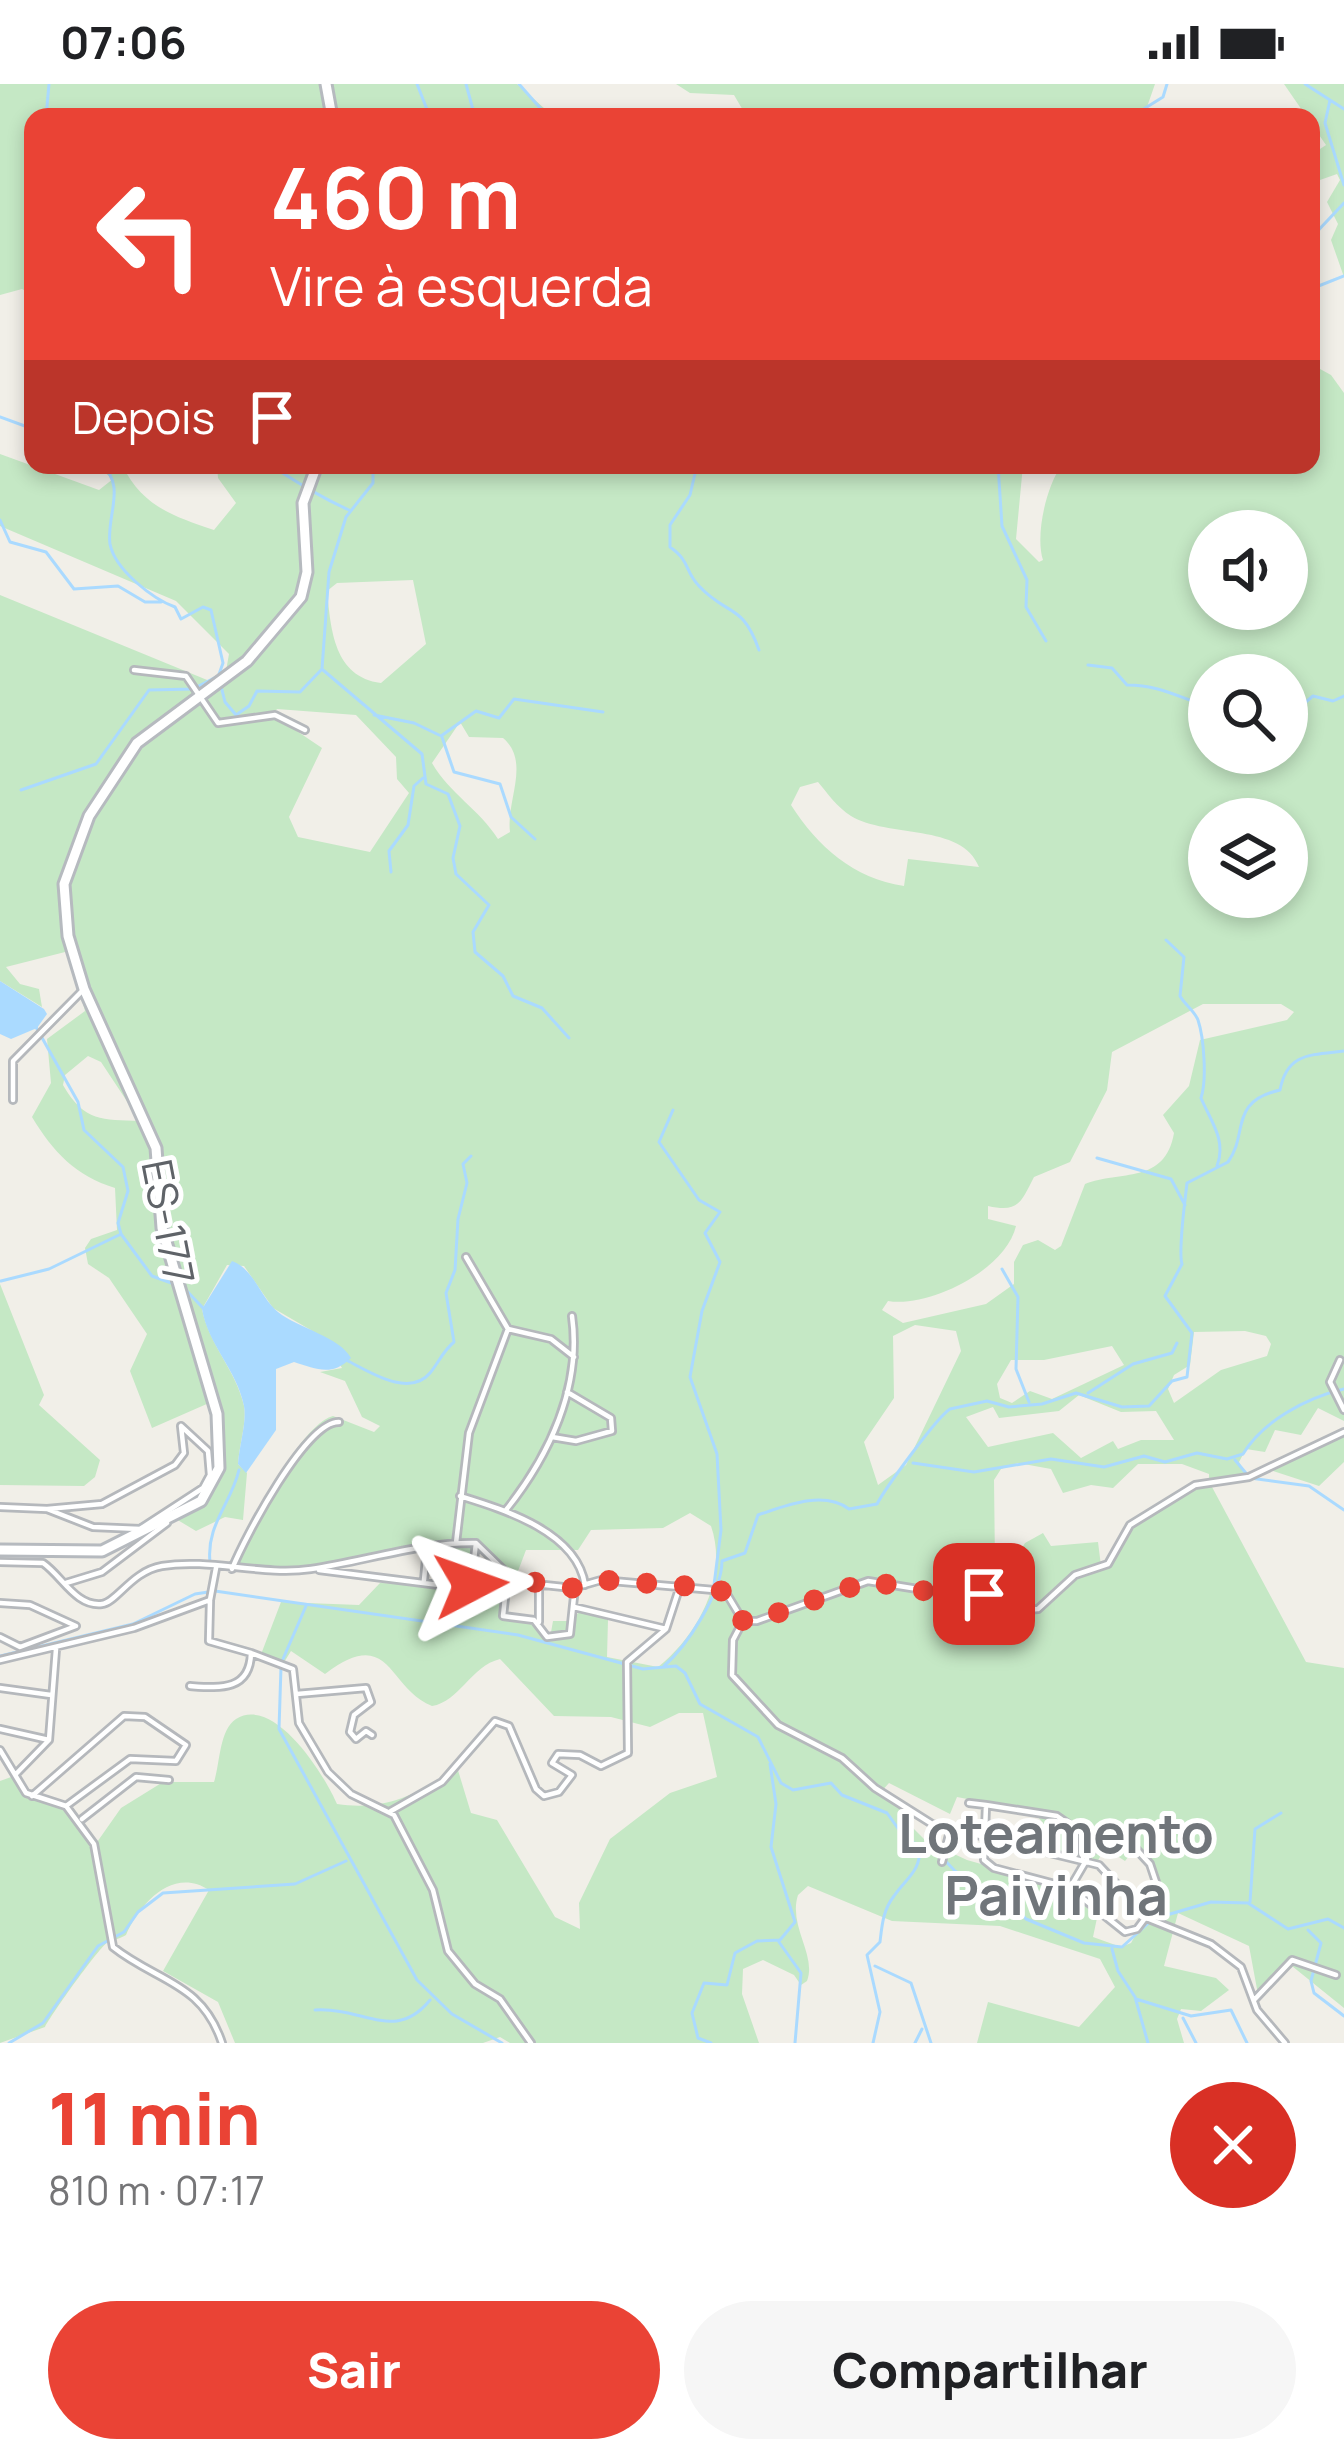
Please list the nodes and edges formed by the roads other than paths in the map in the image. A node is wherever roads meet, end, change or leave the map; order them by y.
1 (314, 474) edge
2 (134, 670) dead end
3 (202, 693) junction
4 (305, 730) dead end
5 (84, 989) junction
6 (14, 1100) dead end
7 (466, 1257) dead end
8 (572, 1316) dead end
9 (508, 1329) junction
10 (574, 1358) junction
11 (1340, 1360) dead end
12 (565, 1391) junction
13 (1344, 1410) edge
14 (339, 1422) dead end
15 (1344, 1432) edge
16 (552, 1437) junction
17 (459, 1496) junction
18 (0, 1507) edge
19 (46, 1509) junction
20 (506, 1510) junction
21 (169, 1521) junction
22 (140, 1529) junction
23 (456, 1543) junction
24 (476, 1543) junction
25 (427, 1547) junction
26 (0, 1550) edge
27 (0, 1562) edge
28 (216, 1568) junction
29 (232, 1569) junction
30 (311, 1569) junction
31 (507, 1578) junction
32 (424, 1580) junction
33 (539, 1584) junction
34 (471, 1585) junction
35 (585, 1585) junction
36 (68, 1586) junction
37 (575, 1587) junction
38 (680, 1589) junction
39 (503, 1592) junction
40 (211, 1594) junction
41 (0, 1603) edge
42 (574, 1607) junction
43 (743, 1621) junction
44 (539, 1628) junction
45 (666, 1629) junction
46 (0, 1637) edge
47 (56, 1649) junction
48 (251, 1653) junction
49 (0, 1660) edge
50 (190, 1686) dead end
51 (0, 1688) edge
52 (296, 1694) junction
53 (51, 1695) junction
54 (0, 1729) edge
55 (372, 1735) dead end
56 (49, 1740) junction
57 (0, 1750) edge
58 (15, 1775) junction
59 (169, 1780) dead end
60 (32, 1796) junction
61 (969, 1803) dead end
62 (986, 1805) junction
63 (66, 1806) junction
64 (391, 1811) junction
65 (80, 1821) junction
66 (950, 1831) junction
67 (986, 1839) junction
68 (1085, 1858) junction
69 (942, 1862) dead end
70 (1070, 1888) junction
71 (1146, 1917) junction
72 (1336, 1975) dead end
73 (1254, 2000) junction
74 (222, 2043) edge
75 (531, 2043) edge
76 (1285, 2043) edge

1 - 3 main road, ES-177
2 - 3 street
3 - 4 street
3 - 5 main road, ES-177 / ES-177
5 - 6 street
5 - 21 main road, ES-177 / ES-177
7 - 9 street
8 - 10 street
9 - 10 street
9 - 17 street
10 - 12 street
11 - 13 street
12 - 16 street
12 - 16 street
14 - 29 street
15 - 43 street
16 - 20 street
17 - 20 street
17 - 23 street
18 - 19 street
19 - 22 street
19 - 22 street
20 - 35 street
21 - 22 main road, ES-177 / ES-177
21 - 36 street
22 - 26 main road, ES-177
23 - 24 street
23 - 25 street
24 - 31 street
24 - 34 street
25 - 30 street
25 - 32 street
27 - 36 street
28 - 29 street
28 - 36 street
28 - 40 street
29 - 30 street
30 - 32 street
31 - 33 street
31 - 39 street
32 - 34 street
33 - 37 street
33 - 44 street
34 - 39 street
35 - 37 street
35 - 38 street
37 - 42 street
38 - 43 street
38 - 45 street
39 - 44 street
40 - 47 street
40 - 48 street
41 - 46 street
42 - 44 street
42 - 45 street
43 - 66 street
45 - 64 street
47 - 49 street
47 - 53 street
48 - 50 street
48 - 52 street
51 - 53 street
52 - 55 street
52 - 64 street
53 - 56 street
54 - 56 street
56 - 58 street
57 - 58 street
58 - 60 street
59 - 65 street
60 - 63 street
60 - 63 street
61 - 62 street
62 - 67 street
62 - 68 street
63 - 65 street
64 - 75 street
65 - 74 street
66 - 67 street
66 - 69 street
67 - 68 street
67 - 70 street
68 - 70 street
68 - 71 street
68 - 71 street
70 - 71 street
71 - 73 street
72 - 73 street
73 - 76 street

